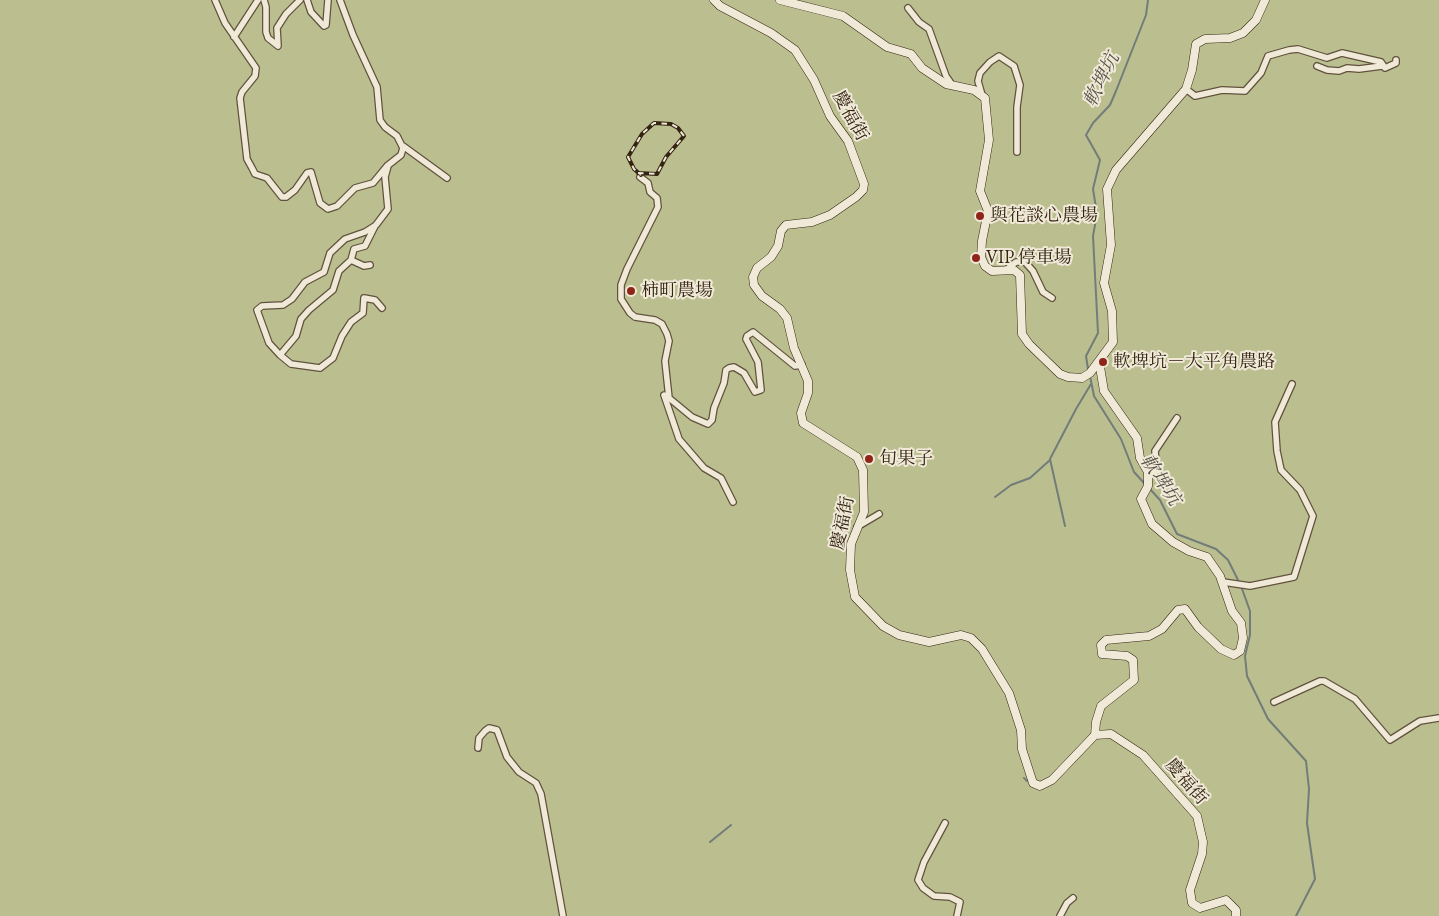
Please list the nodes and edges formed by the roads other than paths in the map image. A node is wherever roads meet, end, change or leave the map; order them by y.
1 (215, 0) edge
2 (258, 0) edge
3 (264, 0) edge
4 (300, 0) edge
5 (307, 0) edge
6 (328, 0) edge
7 (340, 0) edge
8 (714, 0) edge
9 (780, 0) edge
10 (1265, 0) edge
11 (908, 8) dead end
12 (234, 36) junction
13 (1396, 60) dead end
14 (1317, 66) dead end
15 (1382, 66) junction
16 (953, 86) junction
17 (1186, 89) junction
18 (982, 95) junction
19 (403, 146) junction
20 (1017, 152) dead end
21 (388, 166) junction
22 (640, 177) dead end
23 (447, 178) dead end
24 (376, 225) junction
25 (351, 260) junction
26 (370, 265) dead end
27 (1006, 270) junction
28 (1052, 298) dead end
29 (382, 308) dead end
30 (280, 355) junction
31 (1099, 361) junction
32 (802, 365) junction
33 (1292, 384) dead end
34 (667, 387) junction
35 (1177, 418) dead end
36 (1148, 473) junction
37 (733, 502) dead end
38 (879, 514) dead end
39 (856, 528) junction
40 (1223, 582) junction
41 (1274, 702) dead end
42 (1439, 718) edge
43 (1095, 734) junction
44 (478, 748) dead end
45 (945, 823) dead end
46 (1073, 898) dead end
47 (563, 916) edge
48 (957, 916) edge
49 (1060, 916) edge
50 (1236, 916) edge

1 - 12 street
2 - 12 street
3 - 4 street
5 - 6 street
7 - 19 street
8 - 32 street, 慶福街
9 - 16 street
10 - 17 street
11 - 16 street
12 - 21 street
13 - 15 street
14 - 15 street
15 - 17 street
16 - 18 street
17 - 31 street
18 - 20 street
18 - 27 street
19 - 21 street
19 - 23 street
21 - 24 street
22 - 34 street
24 - 25 street
24 - 30 street
25 - 26 street
25 - 30 street
27 - 28 street
27 - 31 street
29 - 30 street
31 - 36 street
32 - 34 street
32 - 39 street, 慶福街
33 - 40 street
34 - 37 street
35 - 36 street
36 - 40 street
38 - 39 street
39 - 43 street, 慶福街
40 - 43 street
41 - 42 street
43 - 50 street, 慶福街
44 - 47 street
45 - 48 street
46 - 49 street

